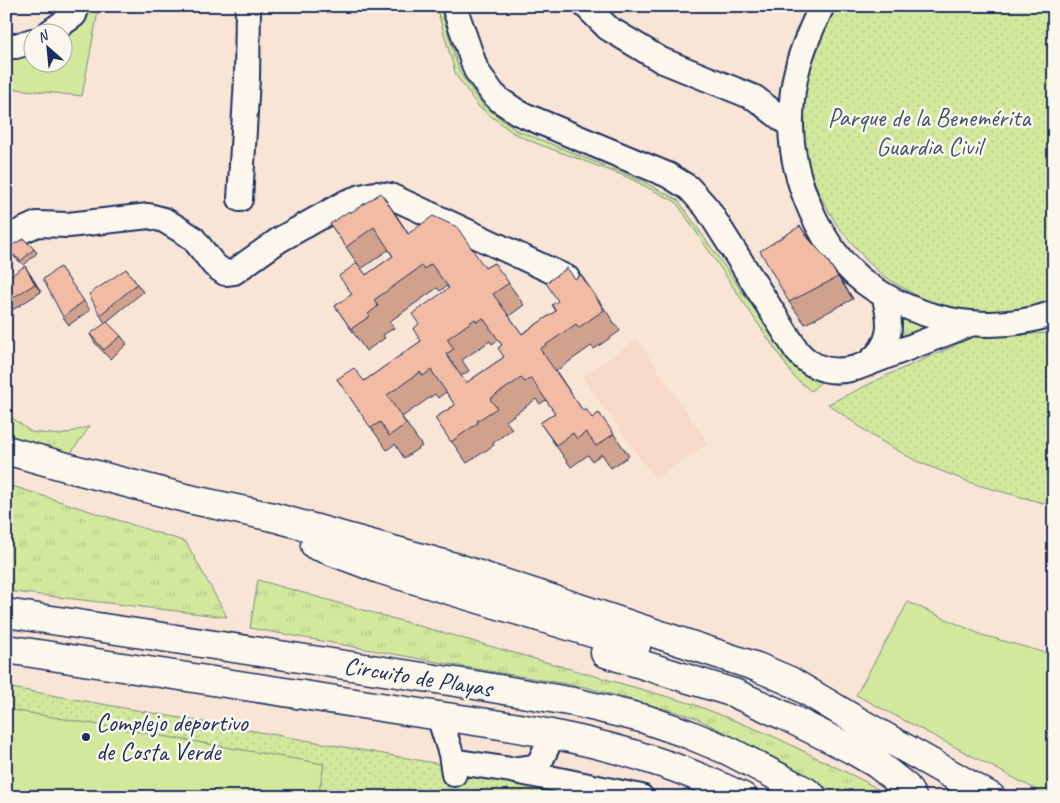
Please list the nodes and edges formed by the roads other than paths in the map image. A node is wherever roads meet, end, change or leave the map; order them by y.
1 (77, 6) edge
2 (248, 6) edge
3 (454, 6) edge
4 (471, 6) edge
5 (586, 6) edge
6 (822, 6) edge
7 (64, 22) edge
8 (466, 42) junction
9 (22, 44) edge
10 (6, 46) edge
11 (794, 84) junction
12 (755, 98) junction
13 (791, 126) junction
14 (240, 199) dead end
15 (6, 238) edge
16 (567, 278) edge
17 (884, 295) junction
18 (1054, 313) edge
19 (970, 324) junction
20 (868, 363) junction
21 (6, 450) edge
22 (189, 499) junction
23 (379, 569) junction
24 (6, 613) edge
25 (6, 649) edge
26 (439, 716) junction
27 (553, 734) junction
28 (511, 770) junction
29 (640, 797) edge
30 (743, 797) edge
31 (813, 797) edge
32 (912, 797) edge
33 (953, 797) edge
34 (992, 797) edge

1 - 7 street
2 - 14 street
3 - 8 street
4 - 8 street
5 - 12 street
6 - 11 street
8 - 20 street
9 - 10 street
11 - 12 street
11 - 13 street
12 - 13 street
13 - 17 street
15 - 16 street
17 - 19 street
17 - 20 street
18 - 19 street
19 - 20 street
21 - 22 main road
22 - 23 main road
22 - 34 main road
23 - 32 main road
23 - 33 main road
24 - 31 main road, Circuito de Playas
25 - 26 main road, Circuito de Playas
26 - 27 main road, Circuito de Playas
26 - 28 street
27 - 28 street
27 - 30 main road, Circuito de Playas
28 - 29 street

